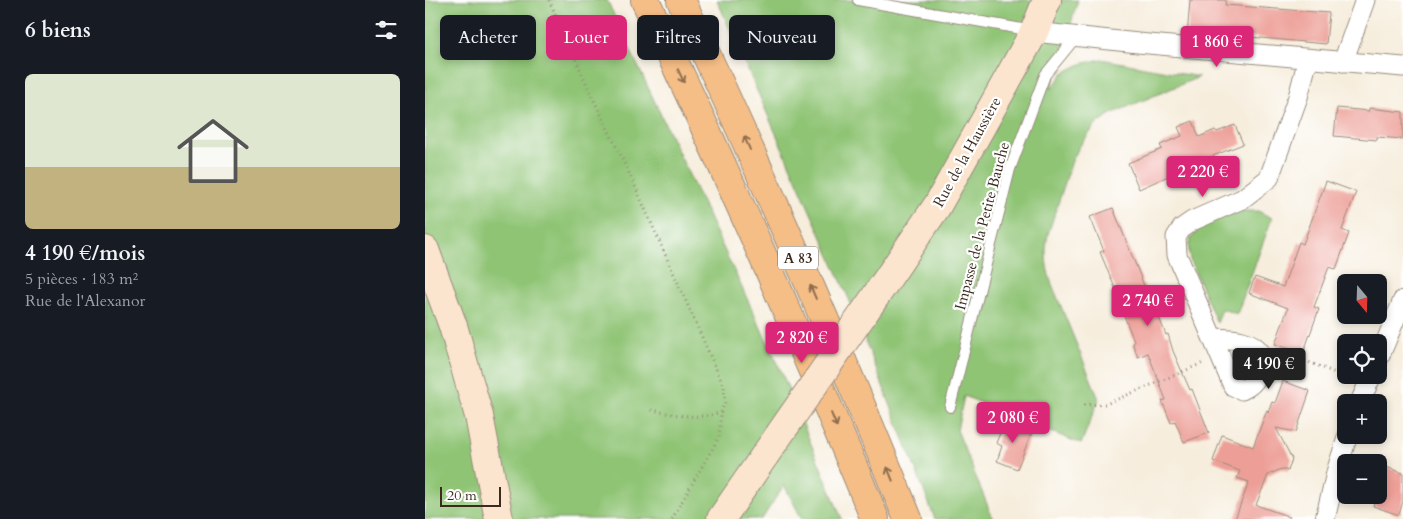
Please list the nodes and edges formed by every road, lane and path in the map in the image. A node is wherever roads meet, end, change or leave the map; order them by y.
1 (549, 0) edge
2 (645, 0) edge
3 (681, 0) edge
4 (858, 0) edge
5 (1047, 0) edge
6 (1365, 0) edge
7 (1034, 32) junction
8 (1076, 36) junction
9 (1308, 59) junction
10 (1343, 62) junction
11 (1403, 67) edge
12 (425, 250) edge
13 (1403, 300) edge
14 (1213, 338) junction
15 (1387, 339) edge
16 (1260, 352) junction
17 (1220, 356) junction
18 (1366, 388) edge
19 (1084, 405) dead end
20 (950, 407) dead end
21 (648, 409) dead end
22 (721, 412) junction
23 (1345, 444) edge
24 (854, 467) junction
25 (499, 519) edge
26 (672, 519) edge
27 (721, 519) edge
28 (857, 519) edge
29 (875, 519) edge
30 (909, 519) edge
31 (1325, 519) edge

1 - 22 path
2 -> 24 highway, A 83
30 -> 3 highway, A 83
4 - 7 lane
5 - 7 main road, Rue de la Haussière
6 - 10 street
7 - 8 street
7 - 27 main road, Rue de la Haussière, bridge
8 - 9 street
8 - 20 lane, Impasse de la Petite Bauche
9 - 10 street
9 - 14 street
10 - 11 street
12 - 25 main road
13 - 15 street
14 - 16 street
14 - 17 street
16 - 17 street
16 - 18 path
17 - 19 path
21 - 22 path
22 - 26 path
23 - 31 street
24 - 28 highway
24 - 29 highway, A 83

